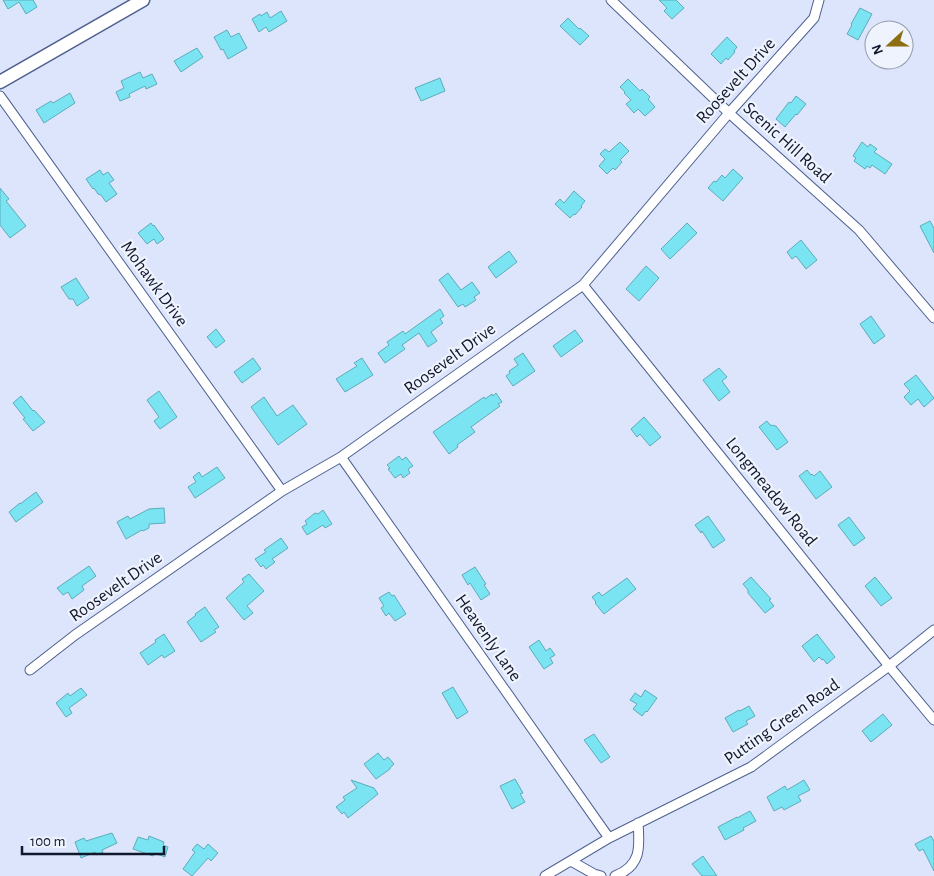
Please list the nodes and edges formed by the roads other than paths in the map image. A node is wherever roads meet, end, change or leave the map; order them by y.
1 (143, 0) edge
2 (611, 0) edge
3 (819, 0) edge
4 (0, 82) edge
5 (0, 96) edge
6 (729, 113) junction
7 (583, 285) junction
8 (934, 302) edge
9 (926, 308) junction
10 (934, 318) edge
11 (341, 457) junction
12 (282, 491) junction
13 (934, 630) edge
14 (889, 666) junction
15 (30, 670) dead end
16 (934, 720) edge
17 (638, 823) junction
18 (609, 838) junction
19 (570, 861) junction
20 (545, 876) edge
21 (601, 876) edge
22 (615, 876) edge

1 - 4 main road
2 - 6 street, Scenic Hill Road
3 - 6 street, Roosevelt Drive
5 - 12 street, Mohawk Drive
6 - 7 street, Roosevelt Drive
6 - 9 street, Scenic Hill Road
7 - 11 street, Roosevelt Drive
7 - 14 street, Longmeadow Road
8 - 9 street
9 - 10 street, Scenic Hill Road
11 - 12 street, Roosevelt Drive
11 - 18 street, Heavenly Lane
12 - 15 street, Roosevelt Drive
13 - 14 street, Putting Green Road
14 - 16 street, Longmeadow Road
14 - 17 street, Putting Green Road
17 - 18 street, Putting Green Road
17 - 22 street
18 - 19 street, Putting Green Road
19 - 20 street, Putting Green Road
19 - 21 street

